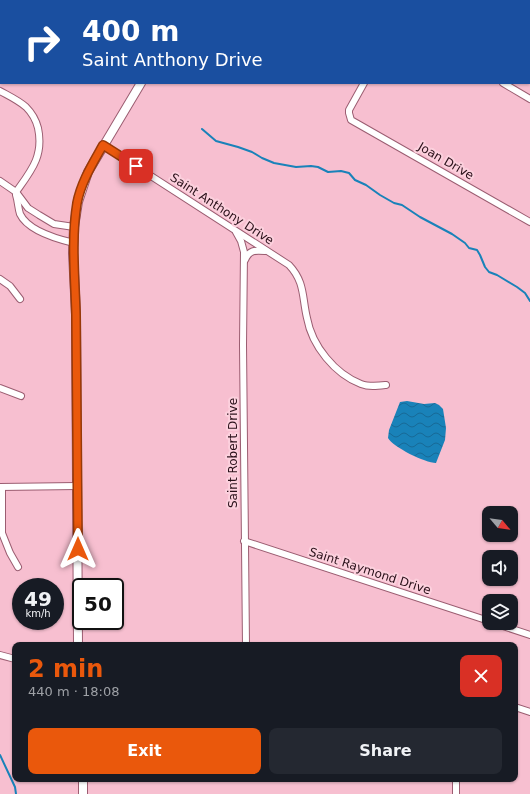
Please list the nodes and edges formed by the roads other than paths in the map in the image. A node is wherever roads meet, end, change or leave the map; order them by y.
1 (139, 84) edge
2 (363, 84) edge
3 (505, 84) edge
4 (0, 91) edge
5 (530, 99) edge
6 (103, 145) junction
7 (0, 181) edge
8 (16, 192) junction
9 (530, 222) edge
10 (74, 227) junction
11 (236, 232) junction
12 (74, 244) junction
13 (267, 251) junction
14 (244, 261) junction
15 (0, 279) edge
16 (20, 299) dead end
17 (386, 385) dead end
18 (0, 388) edge
19 (21, 396) dead end
20 (77, 486) junction
21 (1, 487) edge
22 (244, 541) junction
23 (18, 566) dead end
24 (482, 620) edge
25 (515, 630) edge
26 (530, 635) edge
27 (78, 642) edge
28 (246, 642) edge
29 (0, 655) edge
30 (12, 658) edge
31 (518, 708) edge
32 (530, 712) edge
33 (83, 782) edge
34 (456, 782) edge
35 (83, 794) edge
36 (456, 794) edge

1 - 6 main road
2 - 9 street, Joan Drive
3 - 5 street
4 - 8 street
6 - 10 main road
6 - 11 street, Saint Anthony Drive
7 - 8 street
8 - 10 street
8 - 12 street
10 - 12 main road
11 - 13 street, Saint Anthony Drive
11 - 14 street, Saint Robert Drive
12 - 20 main road
13 - 14 street
13 - 17 street, Saint Anthony Drive
14 - 22 street, Saint Robert Drive
15 - 16 street
18 - 19 street
20 - 21 street
20 - 27 main road
21 - 23 street
22 - 24 street, Saint Raymond Drive
22 - 28 street, Saint Robert Drive
25 - 26 street
29 - 30 street
31 - 32 street
33 - 35 main road
34 - 36 street

